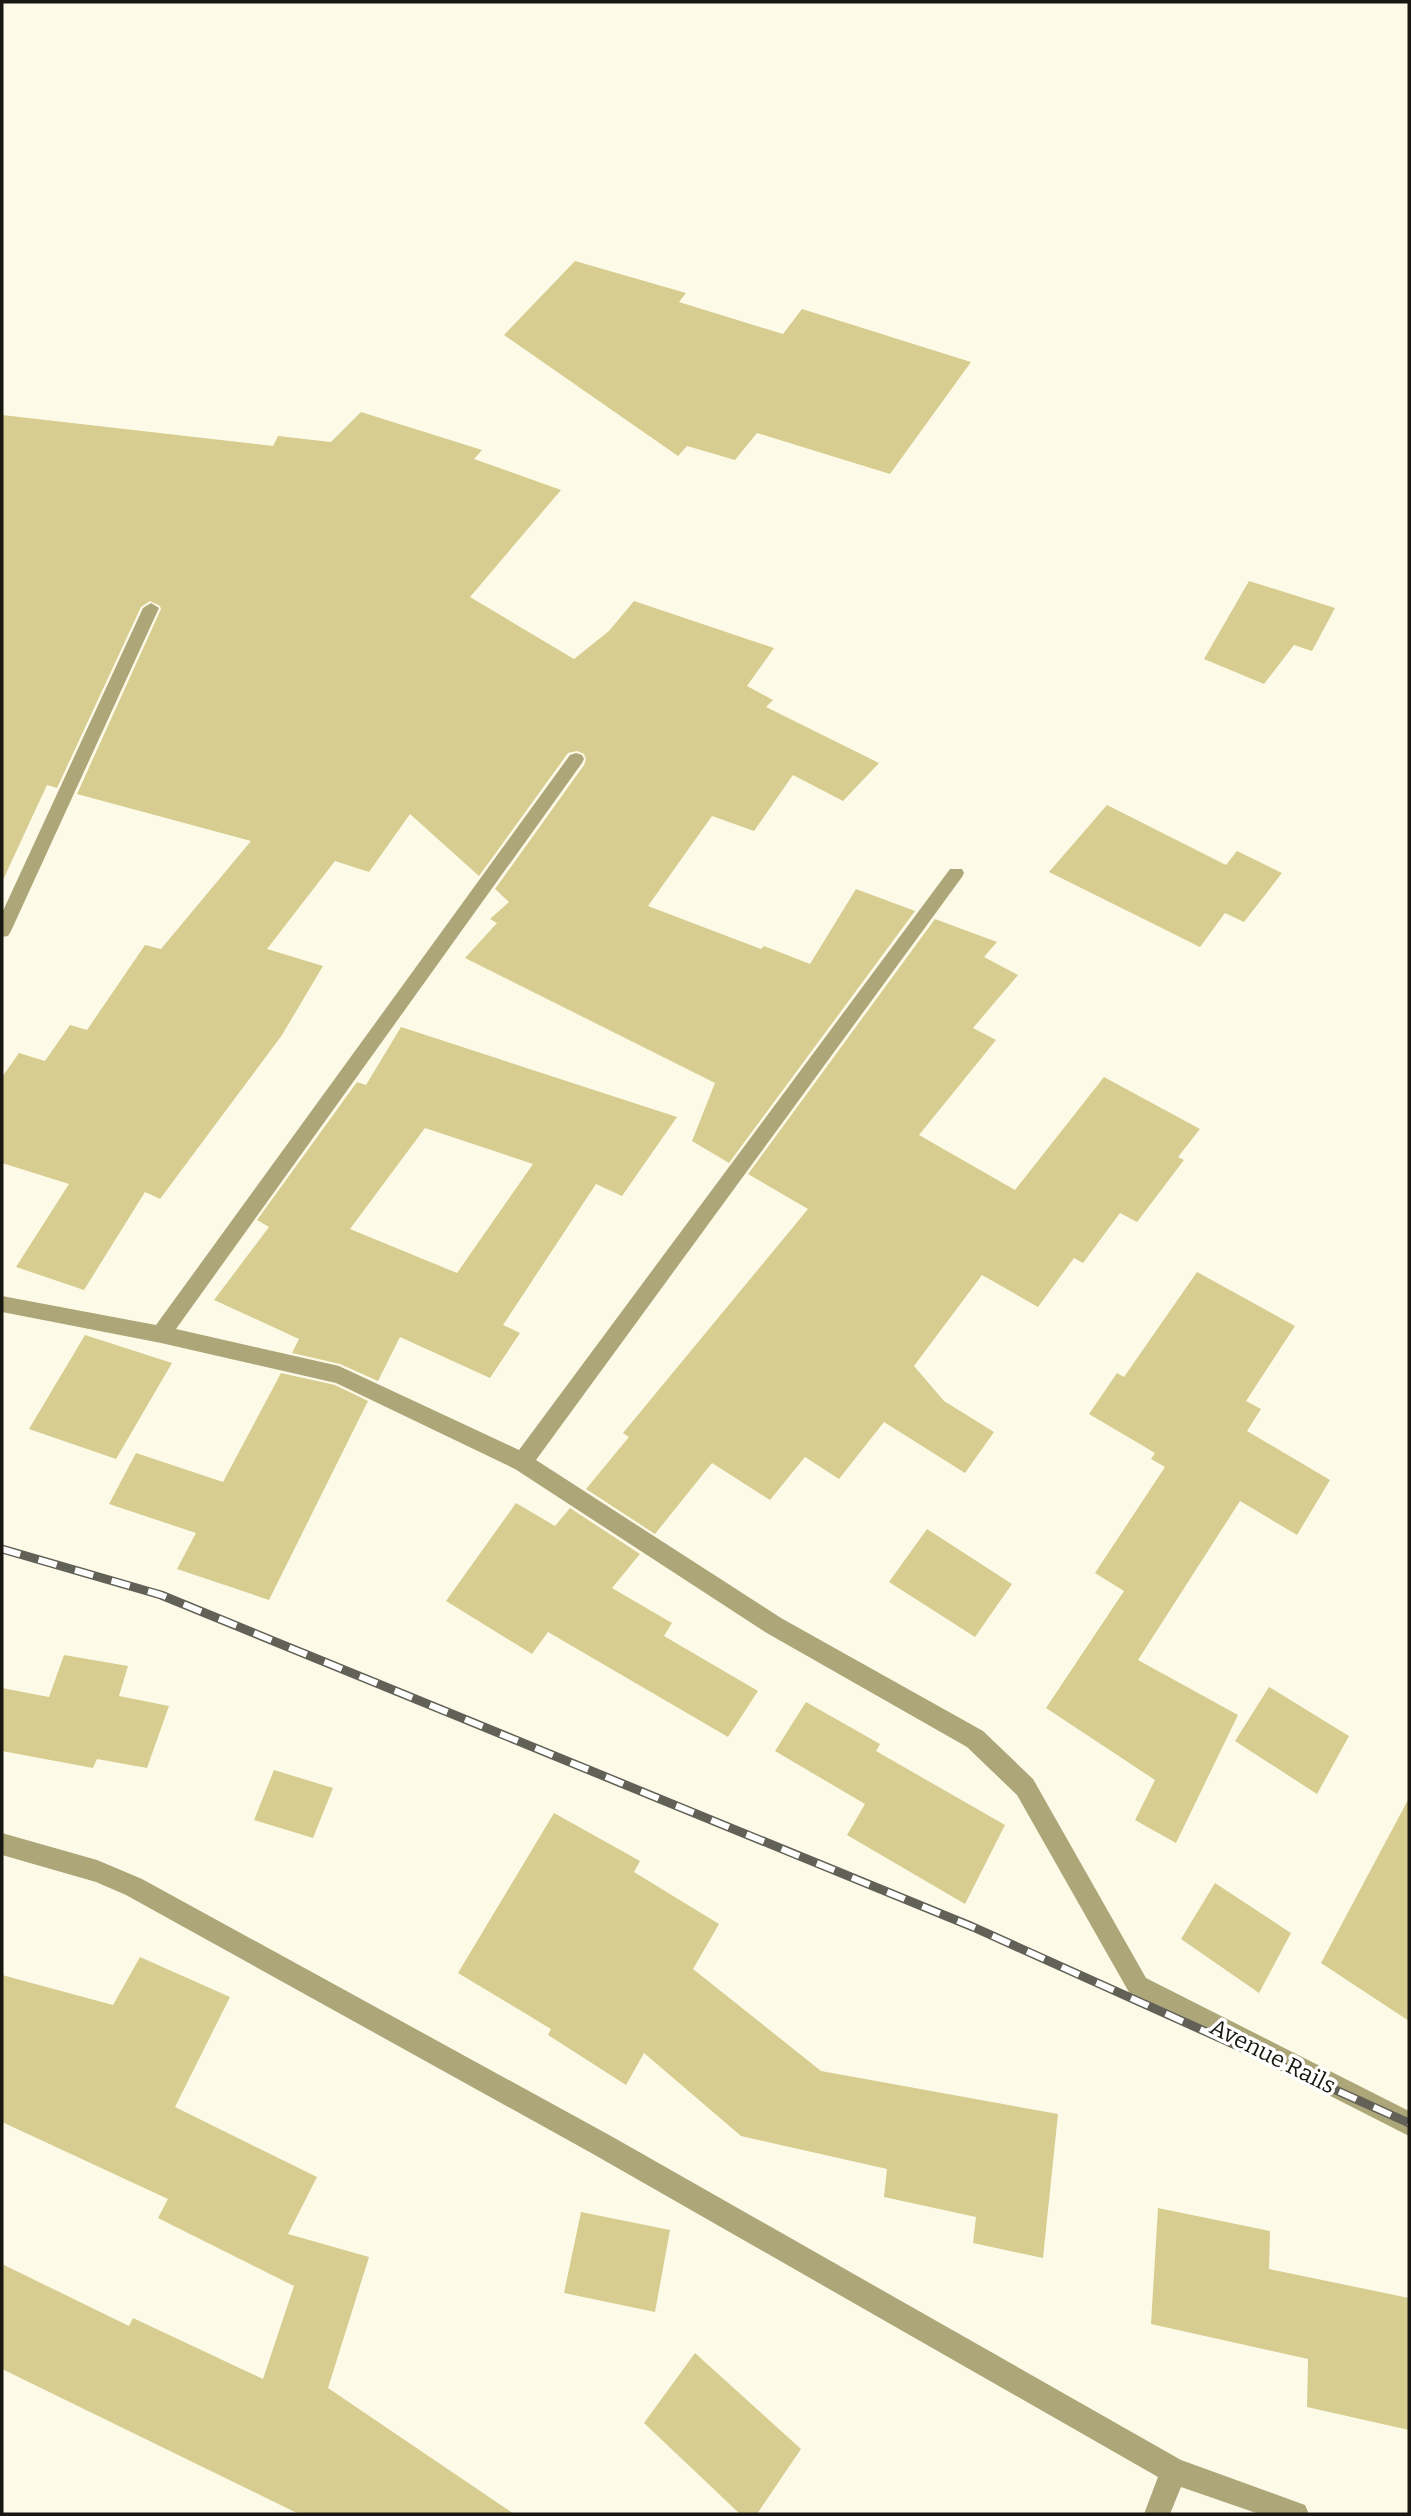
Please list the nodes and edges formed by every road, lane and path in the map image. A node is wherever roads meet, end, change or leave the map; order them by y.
1 (151, 608) dead end
2 (576, 759) dead end
3 (956, 873) dead end
4 (2, 931) edge
5 (2, 1304) edge
6 (161, 1334) junction
7 (522, 1462) junction
8 (2, 1844) edge
9 (1409, 2124) edge
10 (1174, 2472) junction
11 (1157, 2514) edge
12 (1296, 2514) edge

1 - 4 street
2 - 6 street
3 - 7 street
5 - 6 street
6 - 7 street
7 - 9 street, Avenue Rails
8 - 10 street
10 - 11 street
10 - 12 street

